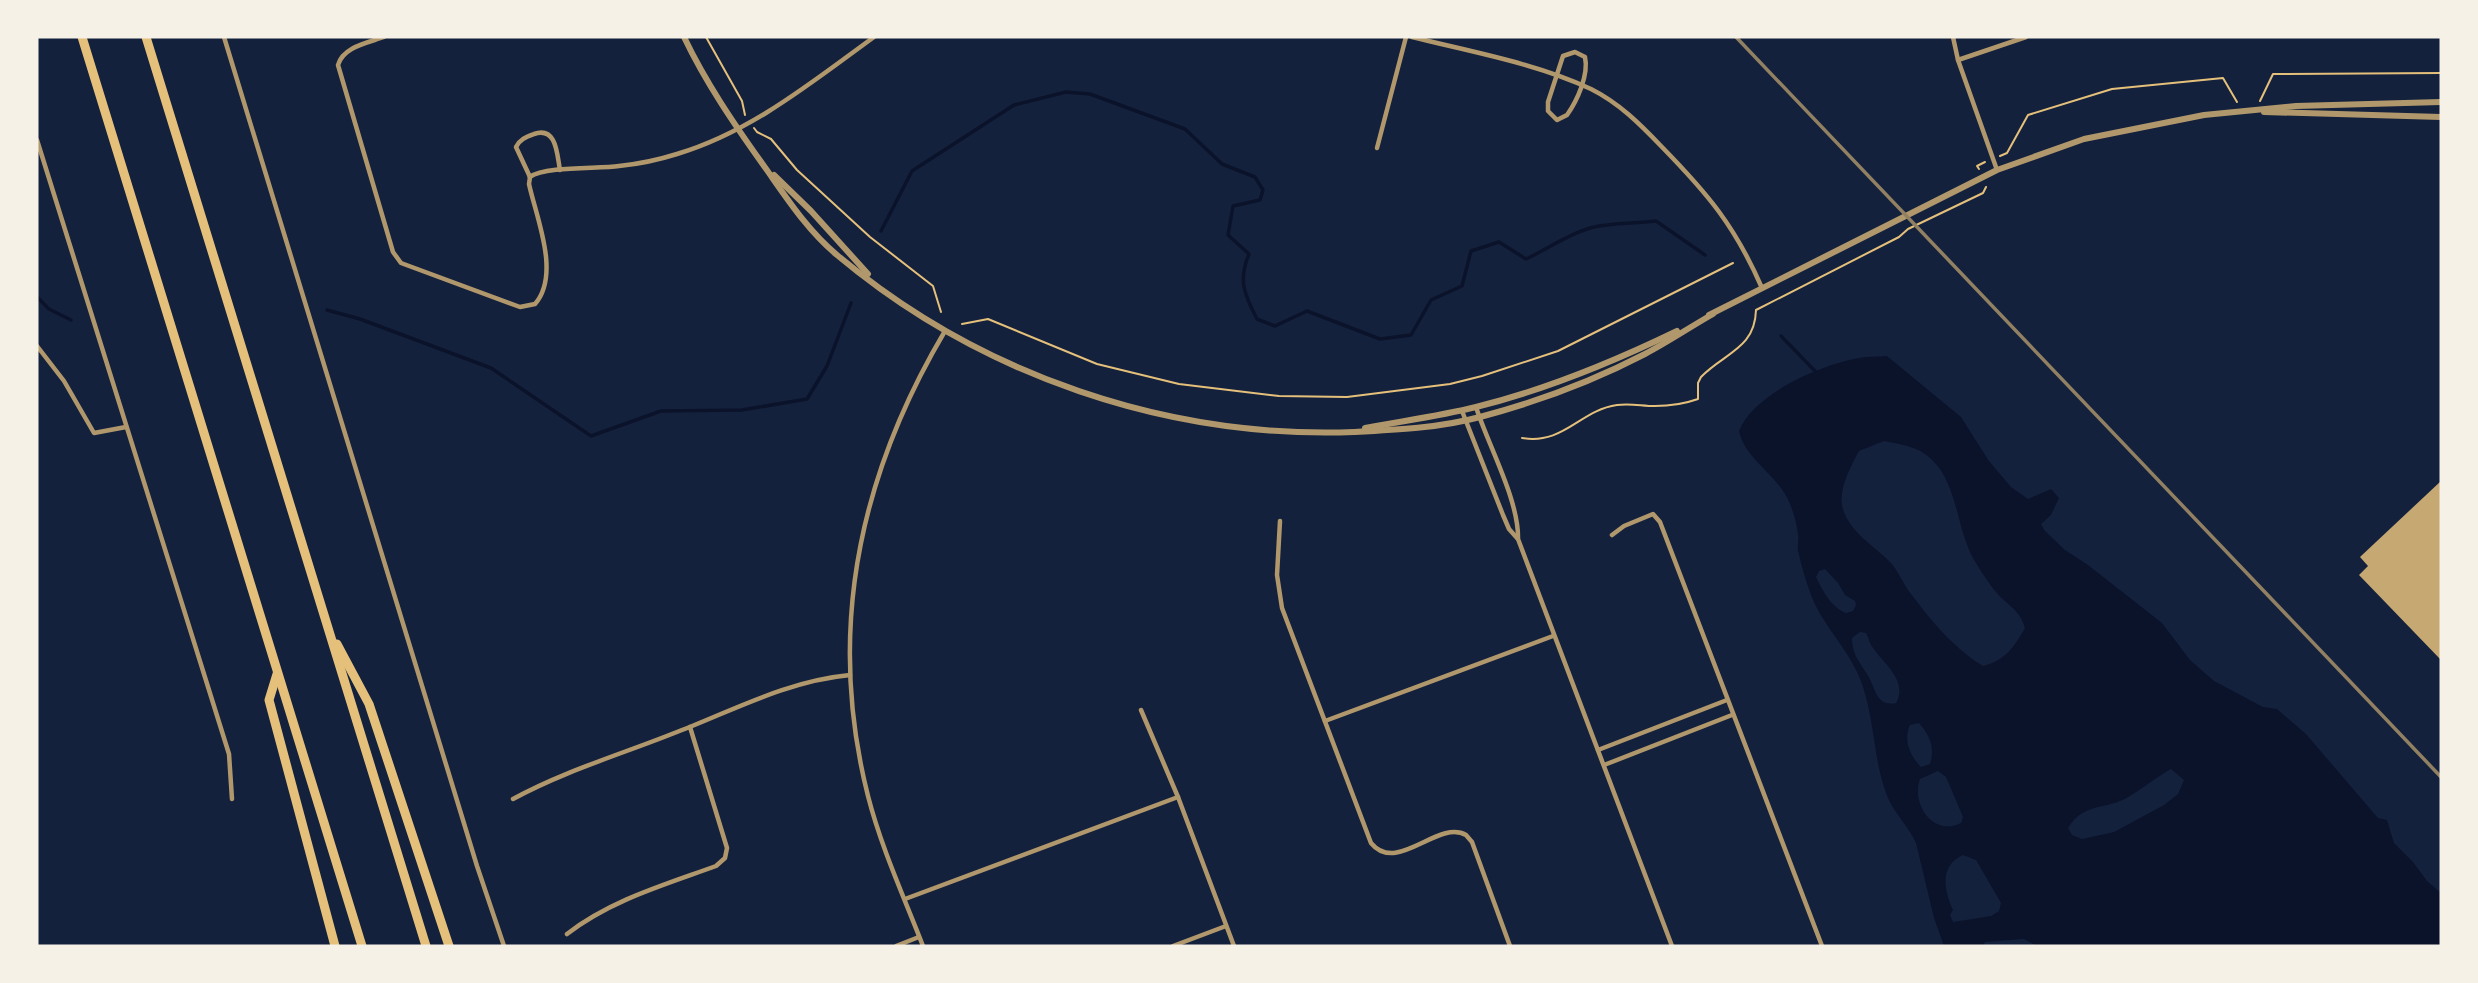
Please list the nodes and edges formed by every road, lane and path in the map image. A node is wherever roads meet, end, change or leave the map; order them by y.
1 (82, 37) edge
2 (146, 37) edge
3 (224, 37) edge
4 (384, 37) edge
5 (684, 37) edge
6 (706, 37) edge
7 (874, 37) edge
8 (1406, 37) edge
9 (1412, 37) edge
10 (1953, 37) edge
11 (2026, 37) edge
12 (1958, 60) junction
13 (2441, 73) edge
14 (1556, 75) junction
15 (1581, 85) junction
16 (2260, 101) dead end
17 (2237, 102) dead end
18 (2441, 102) edge
19 (2248, 111) junction
20 (744, 114) dead end
21 (2441, 117) edge
22 (737, 129) junction
23 (757, 132) dead end
24 (37, 140) edge
25 (1377, 148) dead end
26 (2007, 153) dead end
27 (763, 164) junction
28 (560, 170) junction
29 (1997, 170) junction
30 (530, 177) junction
31 (1987, 189) dead end
32 (1733, 263) dead end
33 (880, 286) junction
34 (1763, 289) junction
35 (941, 313) dead end
36 (1713, 314) junction
37 (962, 324) dead end
38 (945, 331) junction
39 (37, 346) edge
40 (1476, 407) junction
41 (1462, 411) junction
42 (1479, 417) junction
43 (1466, 420) junction
44 (126, 427) junction
45 (1342, 433) junction
46 (1522, 438) dead end
47 (1280, 521) dead end
48 (1612, 535) dead end
49 (1518, 539) junction
50 (327, 624) junction
51 (1553, 636) junction
52 (278, 672) junction
53 (850, 675) junction
54 (1727, 701) junction
55 (1141, 710) dead end
56 (1732, 715) junction
57 (1325, 721) junction
58 (690, 727) junction
59 (1598, 750) junction
60 (1604, 765) junction
61 (1178, 797) junction
62 (232, 799) dead end
63 (513, 799) dead end
64 (905, 899) junction
65 (1226, 926) junction
66 (567, 934) dead end
67 (919, 937) junction
68 (335, 946) edge
69 (362, 946) edge
70 (426, 946) edge
71 (449, 946) edge
72 (504, 946) edge
73 (896, 946) edge
74 (923, 946) edge
75 (1173, 946) edge
76 (1234, 946) edge
77 (1510, 946) edge
78 (1672, 946) edge
79 (1822, 946) edge

1 - 52 highway
2 - 50 highway
3 - 72 street
4 - 30 street
5 - 22 street
6 - 20 path
7 - 22 street
8 - 25 street
9 - 14 street
10 - 12 street
11 - 12 street
12 - 29 street
13 - 16 path
14 - 15 street
14 - 15 street
14 - 15 street
15 - 34 street
17 - 26 path
18 - 19 street
19 - 21 street
19 - 29 street
22 - 27 street
22 - 28 street
23 - 35 path
24 - 44 street
27 - 33 street
27 - 33 street
28 - 30 street
28 - 30 street
29 - 34 street
31 - 46 path
32 - 37 path
33 - 38 street
34 - 36 street
36 - 40 street
36 - 42 street
38 - 45 street
38 - 53 street
39 - 44 street
40 - 41 street
40 - 42 street
41 - 43 street
41 - 45 street
42 - 43 street
42 - 49 street
43 - 45 street
43 - 49 street
44 - 62 street
47 - 57 street
48 - 54 street
49 - 51 street
50 - 70 highway
50 - 71 highway
51 - 57 street
51 - 59 street
52 - 68 highway
52 - 69 highway
53 - 58 street
53 - 64 street
54 - 56 street
54 - 59 street
55 - 61 street
56 - 60 street
56 - 79 street
57 - 77 street
58 - 63 street
58 - 66 street
59 - 60 street
60 - 78 street
61 - 64 street
61 - 65 street
64 - 67 street
65 - 75 street
65 - 76 street
67 - 73 street
67 - 74 street

